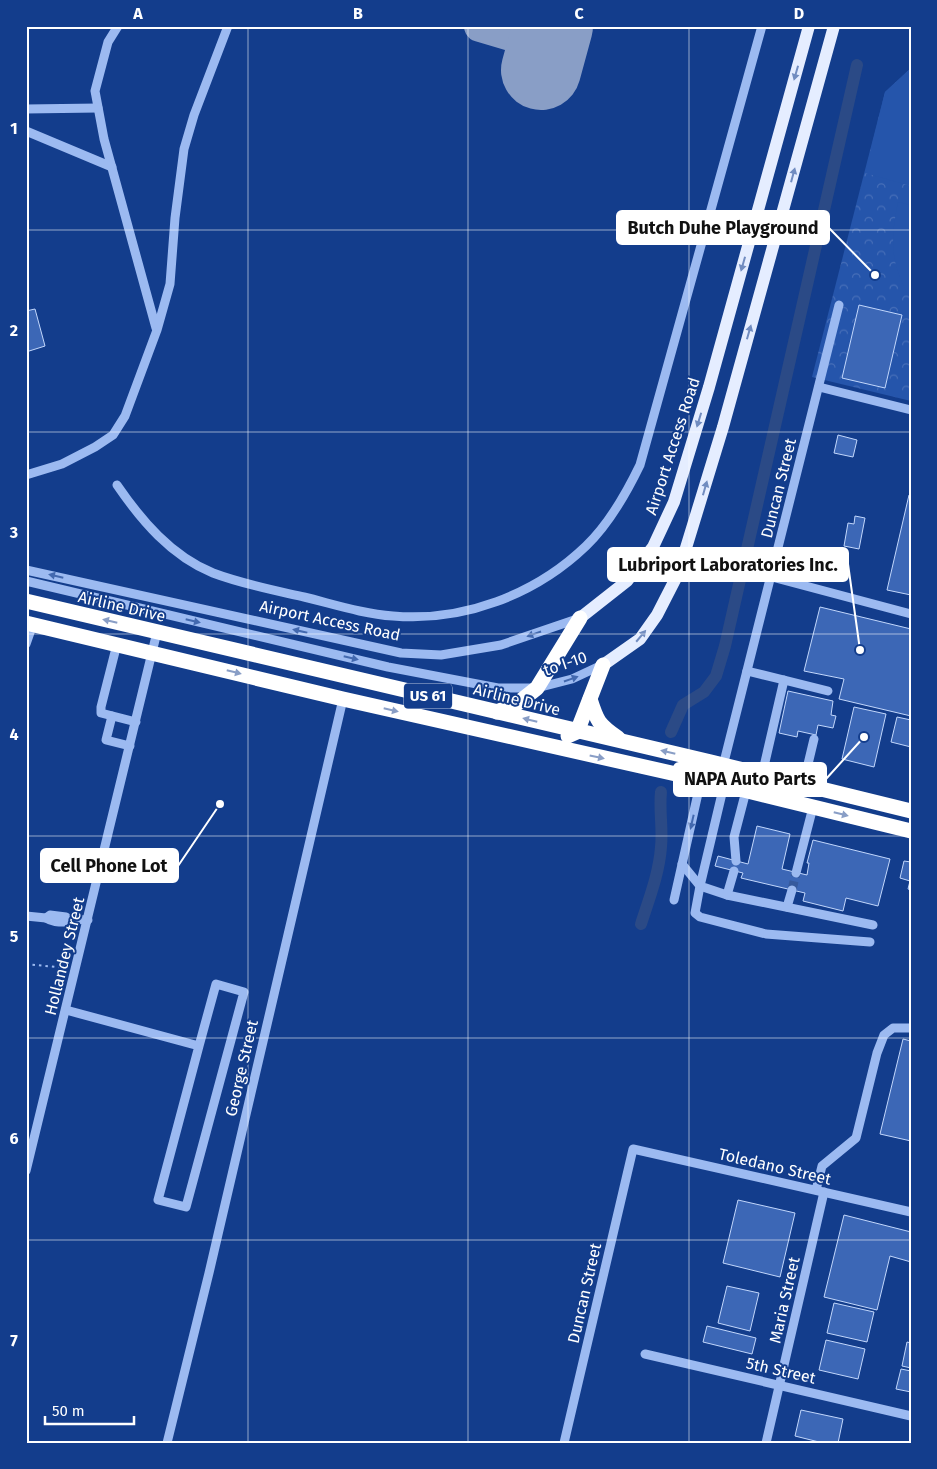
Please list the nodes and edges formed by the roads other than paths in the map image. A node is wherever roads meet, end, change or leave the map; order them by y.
1 (118, 26) edge
2 (228, 26) edge
3 (762, 26) edge
4 (809, 26) edge
5 (834, 26) edge
6 (98, 108) junction
7 (26, 109) edge
8 (26, 131) edge
9 (112, 167) junction
10 (840, 305) dead end
11 (157, 330) junction
12 (819, 387) junction
13 (911, 410) edge
14 (26, 475) edge
15 (117, 485) dead end
16 (26, 570) edge
17 (772, 576) junction
18 (26, 581) edge
19 (26, 601) edge
20 (911, 614) edge
21 (580, 618) junction
22 (29, 623) edge
23 (157, 632) junction
24 (26, 644) edge
25 (117, 644) junction
26 (152, 652) junction
27 (603, 665) junction
28 (747, 671) junction
29 (784, 680) junction
30 (537, 688) junction
31 (828, 691) dead end
32 (343, 699) junction
33 (590, 699) junction
34 (497, 712) junction
35 (112, 716) junction
36 (136, 722) junction
37 (577, 732) junction
38 (814, 739) dead end
39 (625, 743) junction
40 (130, 746) junction
41 (550, 747) junction
42 (723, 766) junction
43 (762, 775) junction
44 (701, 780) junction
45 (803, 785) junction
46 (724, 786) junction
47 (746, 791) junction
48 (812, 807) junction
49 (911, 811) edge
50 (910, 829) edge
51 (736, 861) dead end
52 (682, 864) junction
53 (734, 871) dead end
54 (796, 872) tunnel mouth
55 (700, 886) junction
56 (792, 890) tunnel mouth
57 (727, 895) junction
58 (674, 900) dead end
59 (788, 907) junction
60 (26, 916) edge
61 (88, 920) junction
62 (873, 925) dead end
63 (870, 942) dead end
64 (66, 1010) junction
65 (911, 1028) edge
66 (200, 1046) junction
67 (633, 1150) joint
68 (26, 1171) edge
69 (820, 1191) junction
70 (911, 1212) edge
71 (644, 1354) dead end
72 (779, 1385) junction
73 (911, 1416) edge
74 (167, 1443) edge
75 (564, 1443) edge
76 (766, 1443) edge

1 - 6 street
2 - 11 street
3 - 15 street
4 -> 21 main road, Airport Access Road
27 -> 5 main road
6 - 7 street
6 - 9 street
8 - 9 street
9 - 11 street
10 - 12 street, Duncan Street
11 - 14 street
12 - 13 street
12 - 17 street, Duncan Street
21 -> 16 street, Airport Access Road
17 - 20 street
17 - 28 street, Duncan Street
18 -> 30 street, Airport Access Road
23 -> 19 highway, Airline Drive / US 61
21 - 30 highway
22 - 24 street
22 - 25 highway, US 61
23 - 26 street, Hollandey Street
23 - 34 highway, Airline Drive / US 61
25 - 26 highway, US 61
25 - 35 street
26 -> 32 highway, US 61
26 - 36 street, Hollandey Street
30 -> 27 street, to I-10
27 - 33 highway
28 - 29 street
28 - 42 street, Duncan Street
29 - 31 street
29 - 43 street
30 - 34 highway
32 -> 41 highway, US 61
32 - 74 street, George Street
33 - 37 highway
33 - 39 highway
37 -> 34 highway, Airline Drive / US 61
35 - 36 street
35 - 40 street
36 - 40 street, Hollandey Street
37 - 39 highway, Airline Drive / US 61
37 - 41 highway
38 - 45 street
42 -> 39 highway, Airline Drive / US 61
40 - 61 street, Hollandey Street
41 -> 44 highway, US 61
42 - 43 highway, Airline Drive / US 61
43 - 45 highway, Airline Drive / US 61
44 - 46 highway, US 61
44 -> 52 street
45 - 49 highway, Airline Drive / US 61
46 - 47 highway, US 61
46 - 55 street
47 - 48 highway, US 61
47 - 51 street
48 -> 50 highway, US 61
48 - 54 street
52 - 55 street
52 - 58 street
53 - 57 street
55 - 57 street
55 - 63 street
56 - 59 street
57 - 59 street
59 - 62 street
60 - 61 street
61 - 64 street, Hollandey Street
64 - 66 street
64 - 68 street, Hollandey Street
65 - 69 street, Maria Street
66 - 66 street
67 - 69 street, Toledano Street
67 - 75 street, Duncan Street
69 - 70 street, Toledano Street
69 - 72 street, Maria Street
71 - 72 street, 5th Street
72 - 73 street, 5th Street
72 - 76 street, Maria Street

